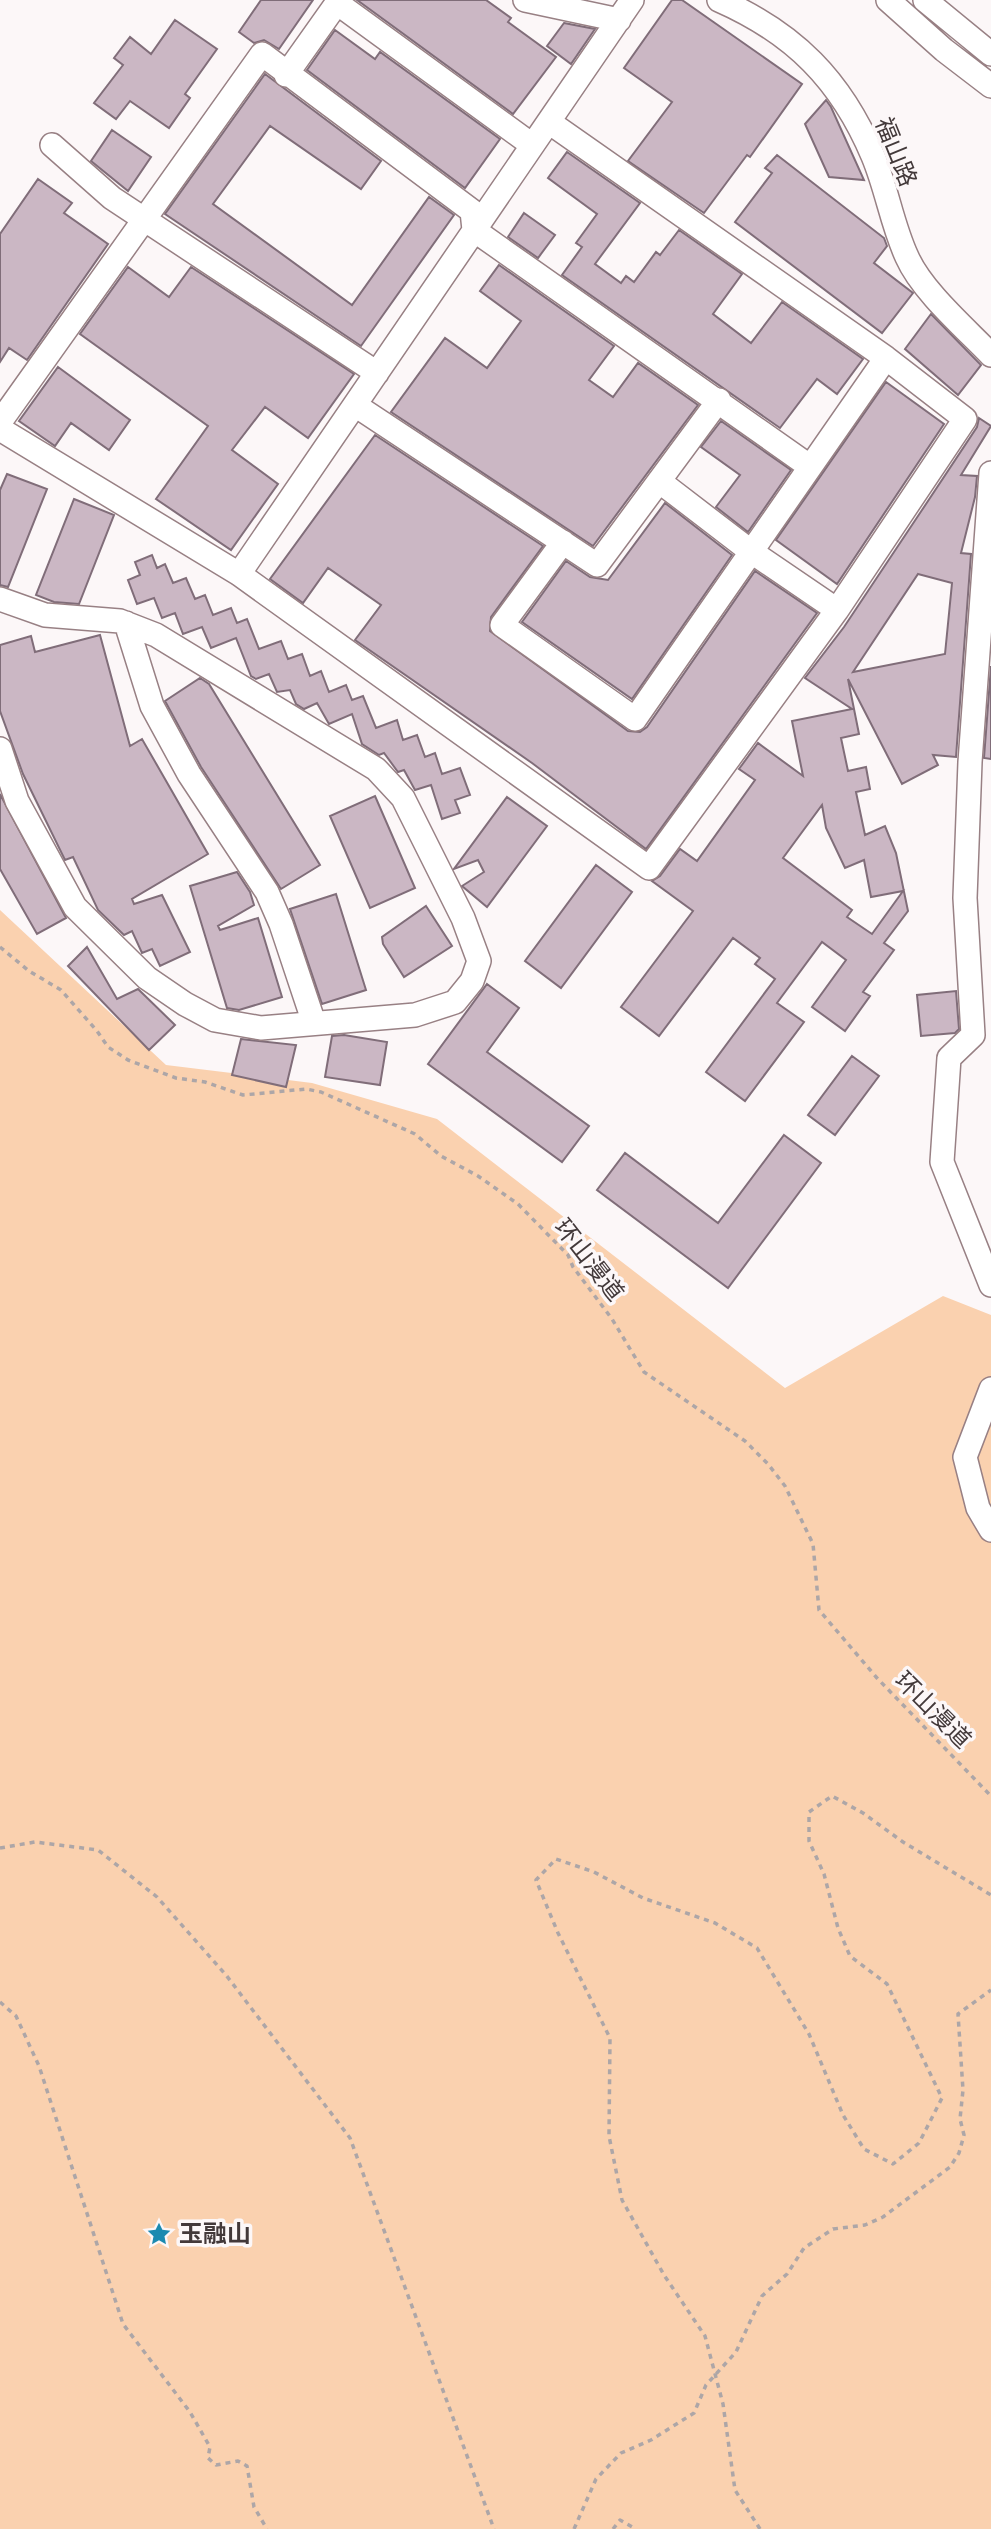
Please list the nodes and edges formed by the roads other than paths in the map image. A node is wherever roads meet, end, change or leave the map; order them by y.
1 (525, 0) edge
2 (632, 0) edge
3 (719, 0) edge
4 (888, 0) edge
5 (925, 0) edge
6 (619, 20) junction
7 (991, 54) edge
8 (286, 75) junction
9 (991, 86) edge
10 (549, 122) junction
11 (52, 145) dead end
12 (532, 145) junction
13 (146, 217) junction
14 (474, 230) junction
15 (991, 355) edge
16 (886, 358) junction
17 (377, 373) junction
18 (719, 400) junction
19 (355, 405) junction
20 (0, 422) edge
21 (0, 429) edge
22 (809, 466) junction
23 (991, 473) edge
24 (659, 481) junction
25 (563, 542) junction
26 (749, 550) junction
27 (239, 574) junction
28 (0, 598) edge
29 (837, 610) junction
30 (126, 623) junction
31 (0, 749) edge
32 (314, 1023) junction
33 (991, 1285) edge
34 (991, 1389) edge
35 (991, 1530) edge

1 - 6 street
2 - 6 street
3 - 15 street, 福山路
4 - 9 street
5 - 7 street
6 - 10 street
8 - 12 street
8 - 13 street
8 - 14 street
10 - 12 street
10 - 16 street
11 - 13 street
12 - 14 street
13 - 17 street
13 - 20 street
14 - 17 street
14 - 18 street
16 - 22 street
16 - 29 street
17 - 19 street
18 - 22 street
18 - 24 street
19 - 25 street
19 - 27 street
21 - 27 street
22 - 26 street
23 - 33 street
24 - 25 street
24 - 26 street
25 - 26 street
26 - 29 street
27 - 29 street
28 - 30 street
30 - 32 street
30 - 32 street
31 - 32 street
34 - 35 street

